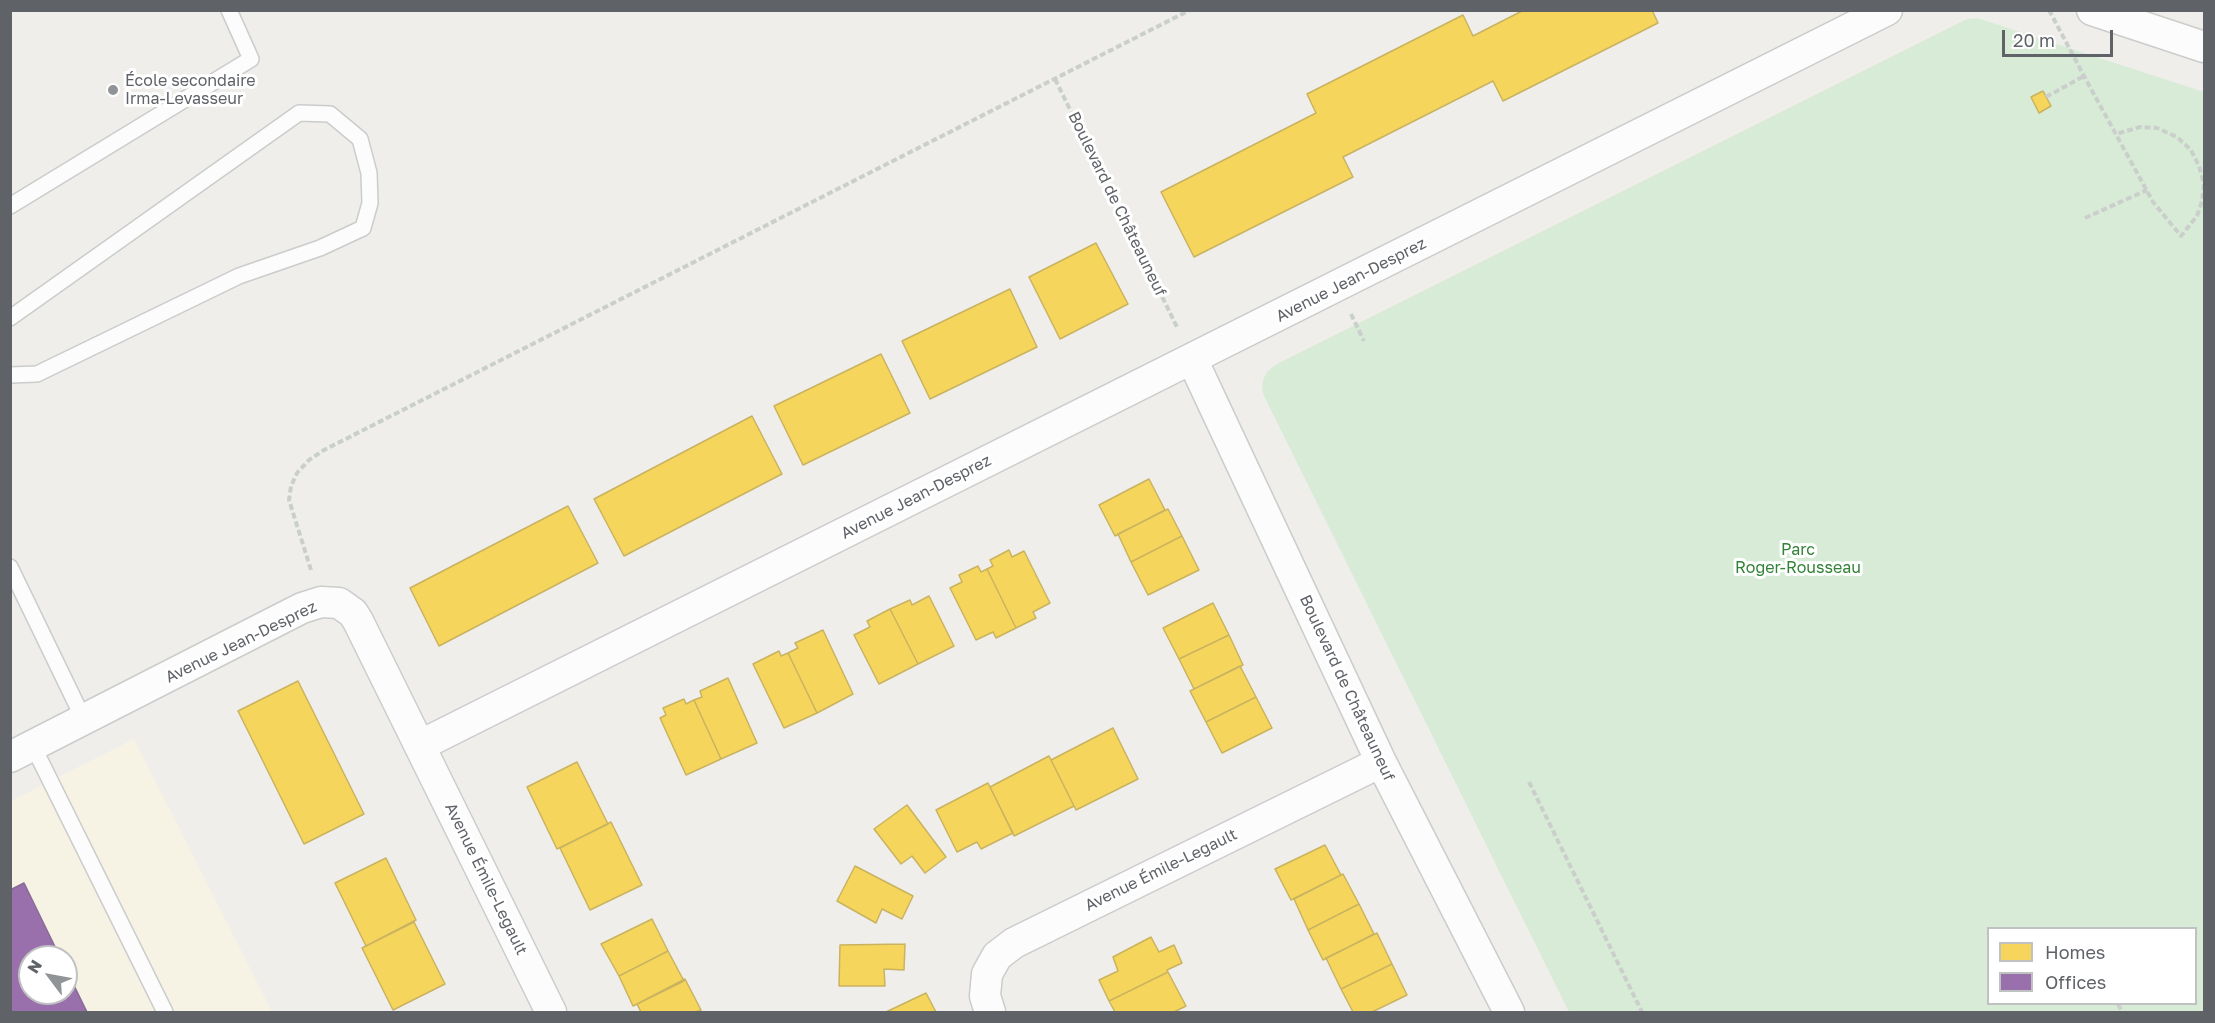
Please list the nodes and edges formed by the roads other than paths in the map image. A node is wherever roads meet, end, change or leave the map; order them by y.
1 (229, 10) edge
2 (1887, 10) edge
3 (2092, 10) edge
4 (2205, 47) edge
5 (10, 206) edge
6 (10, 318) edge
7 (1192, 359) junction
8 (10, 375) edge
9 (10, 567) edge
10 (84, 720) junction
11 (421, 746) junction
12 (22, 751) edge
13 (1381, 762) junction
14 (165, 1012) edge
15 (551, 1012) edge
16 (990, 1012) edge
17 (1509, 1012) edge

1 - 5 lane
2 - 7 street, Avenue Jean-Desprez
3 - 4 street
6 - 8 lane
7 - 11 street, Avenue Jean-Desprez
7 - 13 street, Boulevard de Châteauneuf
9 - 10 lane
10 - 11 street, Avenue Jean-Desprez
10 - 12 street, Avenue Jean-Desprez
11 - 15 street, Avenue Émile-Legault
12 - 14 lane
13 - 16 street, Avenue Émile-Legault
13 - 17 street, Boulevard de Châteauneuf

